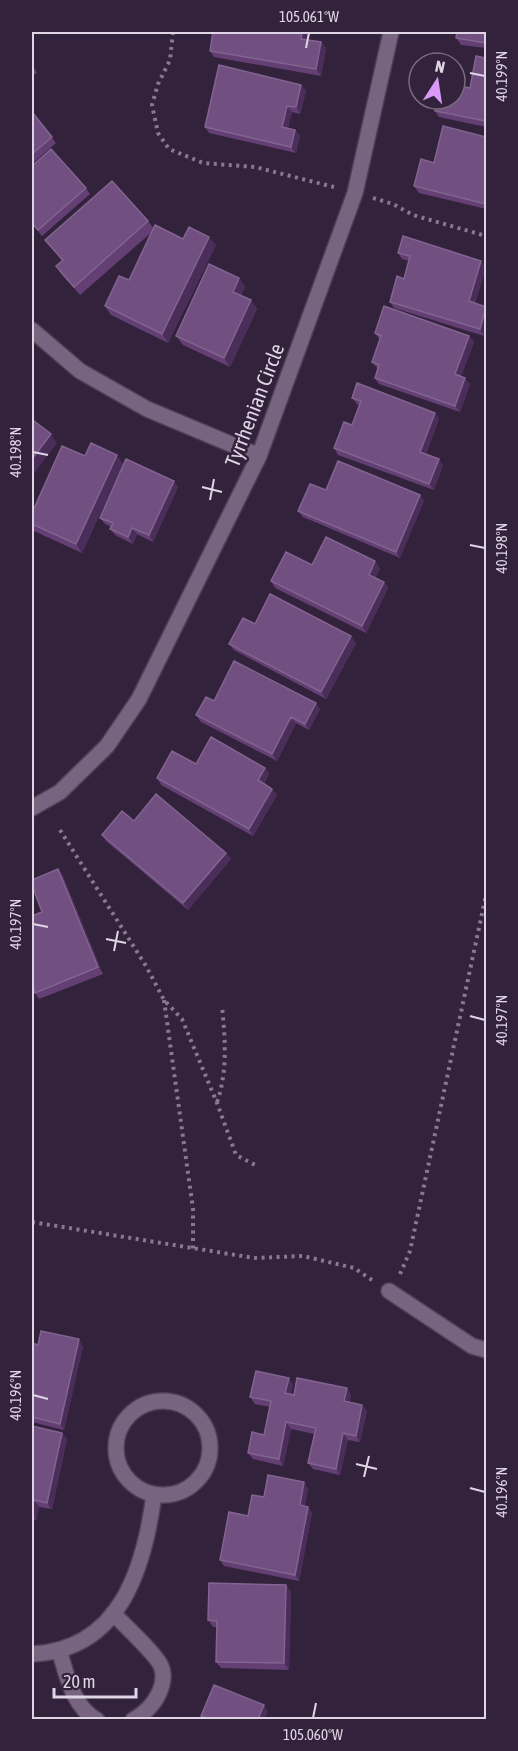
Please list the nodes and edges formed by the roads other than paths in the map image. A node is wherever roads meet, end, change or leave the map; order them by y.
1 (390, 32) edge
2 (32, 330) edge
3 (259, 456) junction
4 (32, 808) edge
5 (389, 1291) road end
6 (486, 1350) edge
7 (154, 1495) junction
8 (113, 1613) junction
9 (59, 1650) junction
10 (32, 1654) edge
11 (97, 1719) edge
12 (133, 1719) edge

1 - 3 street, Tyrrhenian Circle
2 - 3 street
3 - 4 street, Tyrrhenian Circle
5 - 6 street
7 - 7 street
7 - 8 street
8 - 9 street
8 - 12 street
9 - 10 street
9 - 11 street

